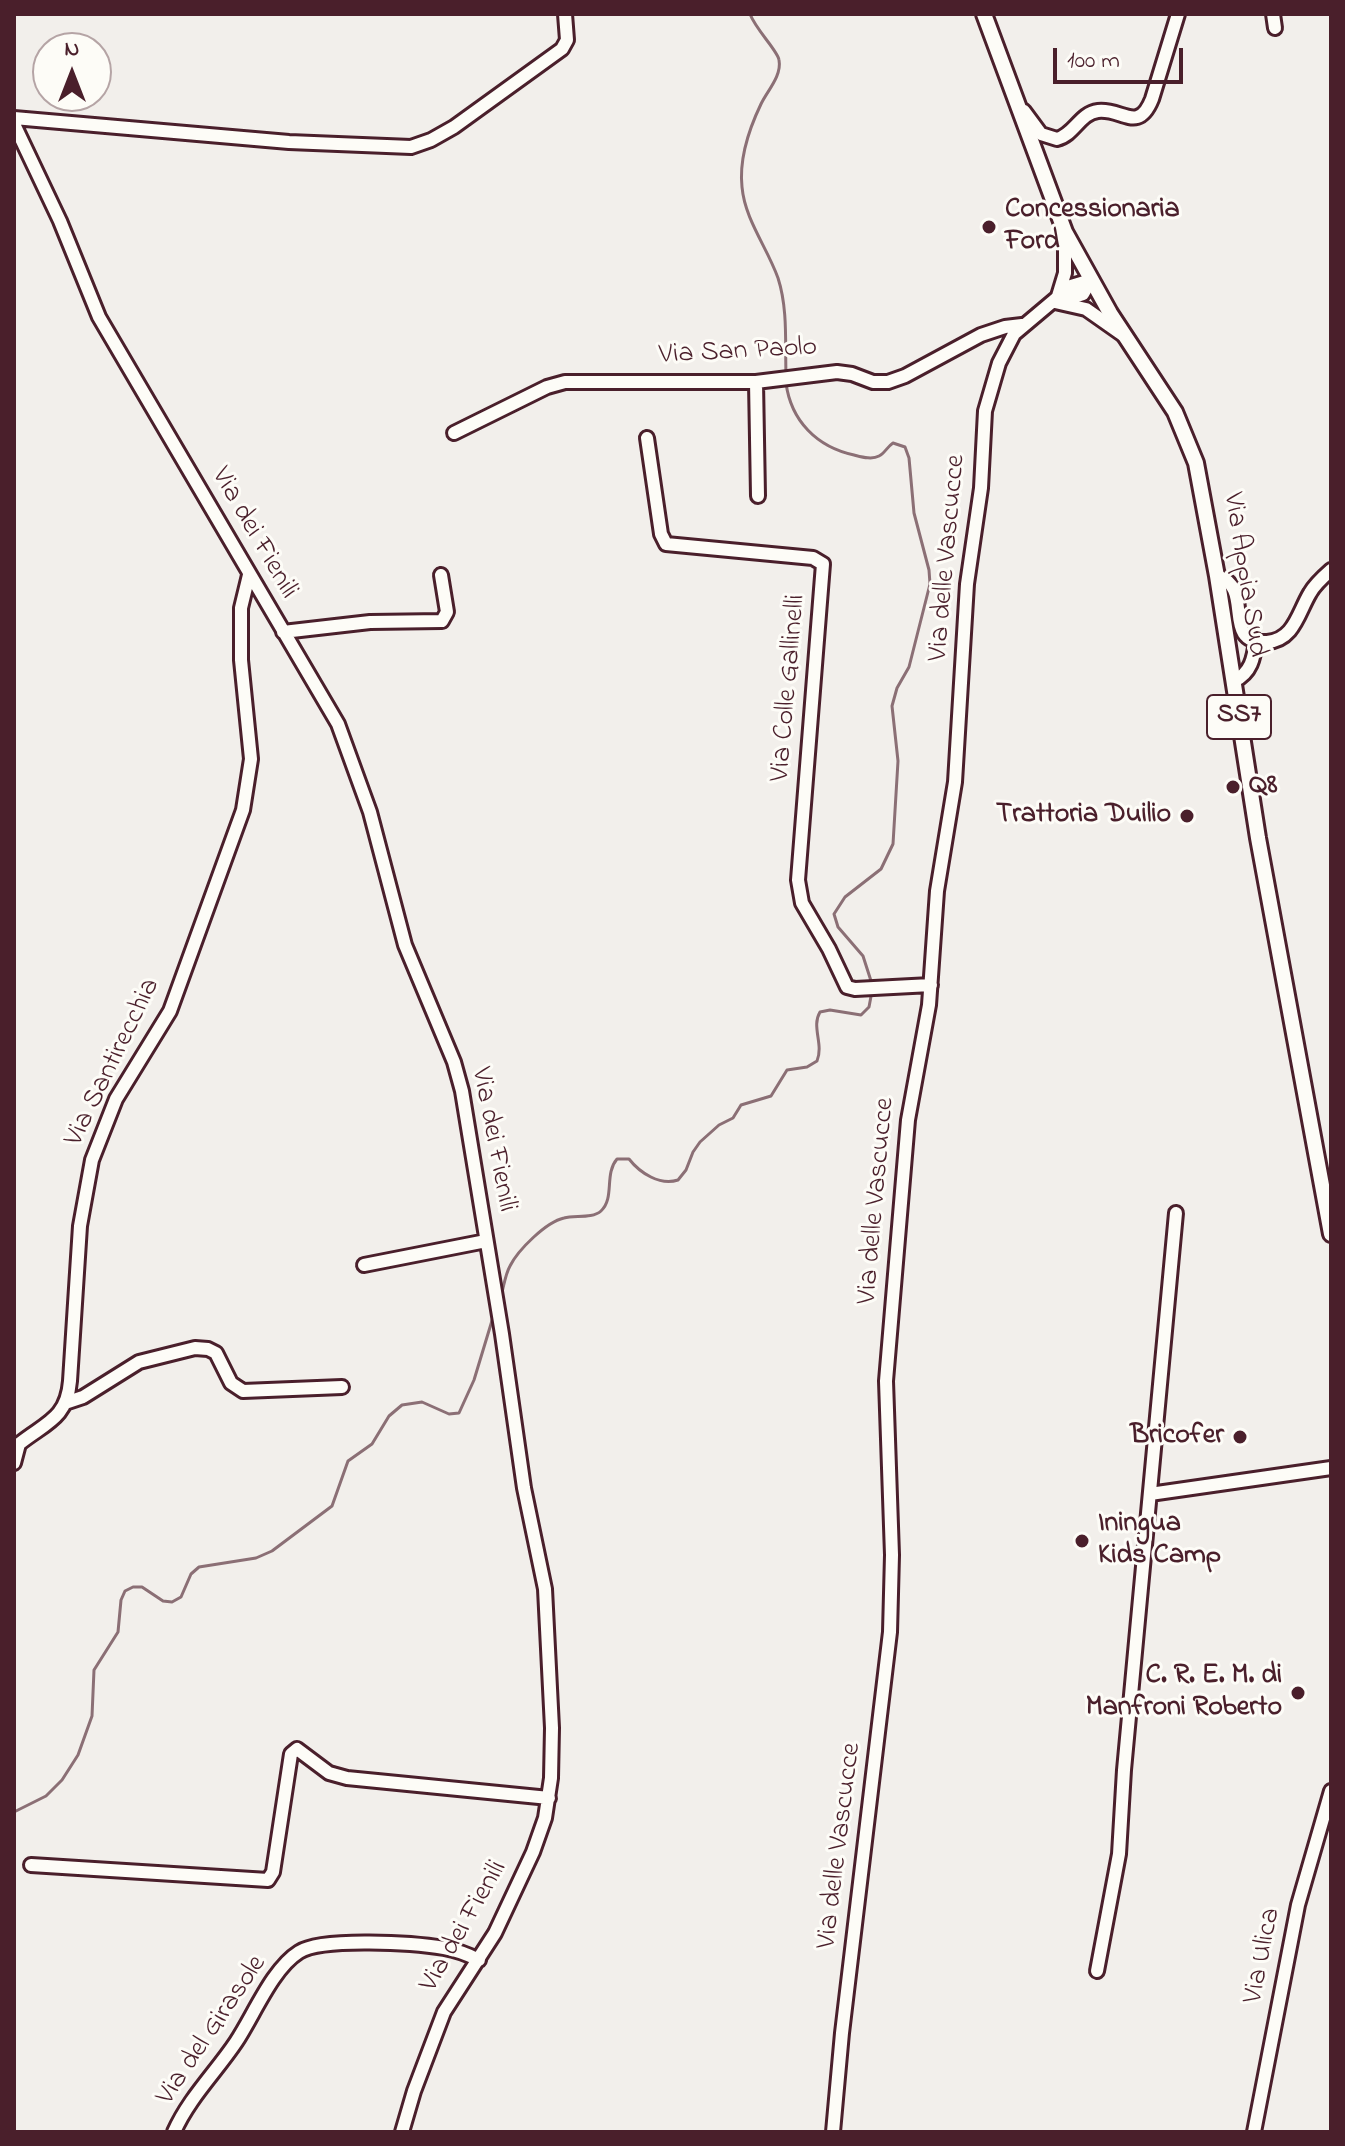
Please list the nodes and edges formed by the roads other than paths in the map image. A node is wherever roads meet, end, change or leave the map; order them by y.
1 (565, 14) edge
2 (984, 14) edge
3 (1178, 14) edge
4 (1012, 91) junction
5 (14, 121) edge
6 (1065, 232) junction
7 (1091, 280) junction
8 (1055, 302) junction
9 (1022, 325) junction
10 (1124, 335) junction
11 (756, 382) junction
12 (454, 433) dead end
13 (647, 438) dead end
14 (758, 496) dead end
15 (1331, 570) edge
16 (249, 575) junction
17 (441, 575) dead end
18 (1217, 576) junction
19 (283, 632) junction
20 (1256, 640) junction
21 (1234, 681) junction
22 (931, 985) junction
23 (1176, 1213) dead end
24 (1331, 1234) edge
25 (486, 1241) junction
26 (364, 1265) dead end
27 (342, 1387) dead end
28 (65, 1403) junction
29 (14, 1463) edge
30 (1331, 1468) edge
31 (1150, 1494) junction
32 (1331, 1791) edge
33 (549, 1798) junction
34 (31, 1865) dead end
35 (479, 1960) junction
36 (1097, 1971) dead end
37 (174, 2132) edge
38 (402, 2132) edge
39 (833, 2132) edge
40 (1254, 2132) edge

1 - 5 street, Via dei Fienili
2 - 4 main road, Via Appia Sud / SS7
3 - 4 street
4 - 6 main road, Via Appia Sud / SS7
5 - 16 street, Via dei Fienili
6 - 7 main road, Via Appia Sud / SS7
6 - 8 street
7 - 8 street, Via delle Vascucce
7 - 10 main road, Via Appia Sud / SS7
8 - 9 street, Via delle Vascucce
8 - 10 street
9 - 11 street, Via San Paolo
9 - 22 street, Via delle Vascucce
10 - 18 main road, Via Appia Sud / SS7
11 - 12 street, Via San Paolo
11 - 14 street
13 - 22 street, Via Colle Gallinelli
15 - 20 street
16 - 19 street, Via dei Fienili
16 - 28 street, Via Santirecchia
17 - 19 street
18 - 20 street
18 - 21 main road, Via Appia Sud / SS7
19 - 25 street, Via dei Fienili
20 - 21 street
21 - 24 main road, Via Appia Sud / SS7
22 - 39 street, Via delle Vascucce
23 - 31 street
25 - 26 street
25 - 33 street, Via dei Fienili
27 - 28 street
28 - 29 street
30 - 31 street
31 - 36 street
32 - 40 street, Via Ulica
33 - 34 street
33 - 35 street, Via dei Fienili
35 - 37 street, Via del Girasole
35 - 38 street, Via dei Fienili

